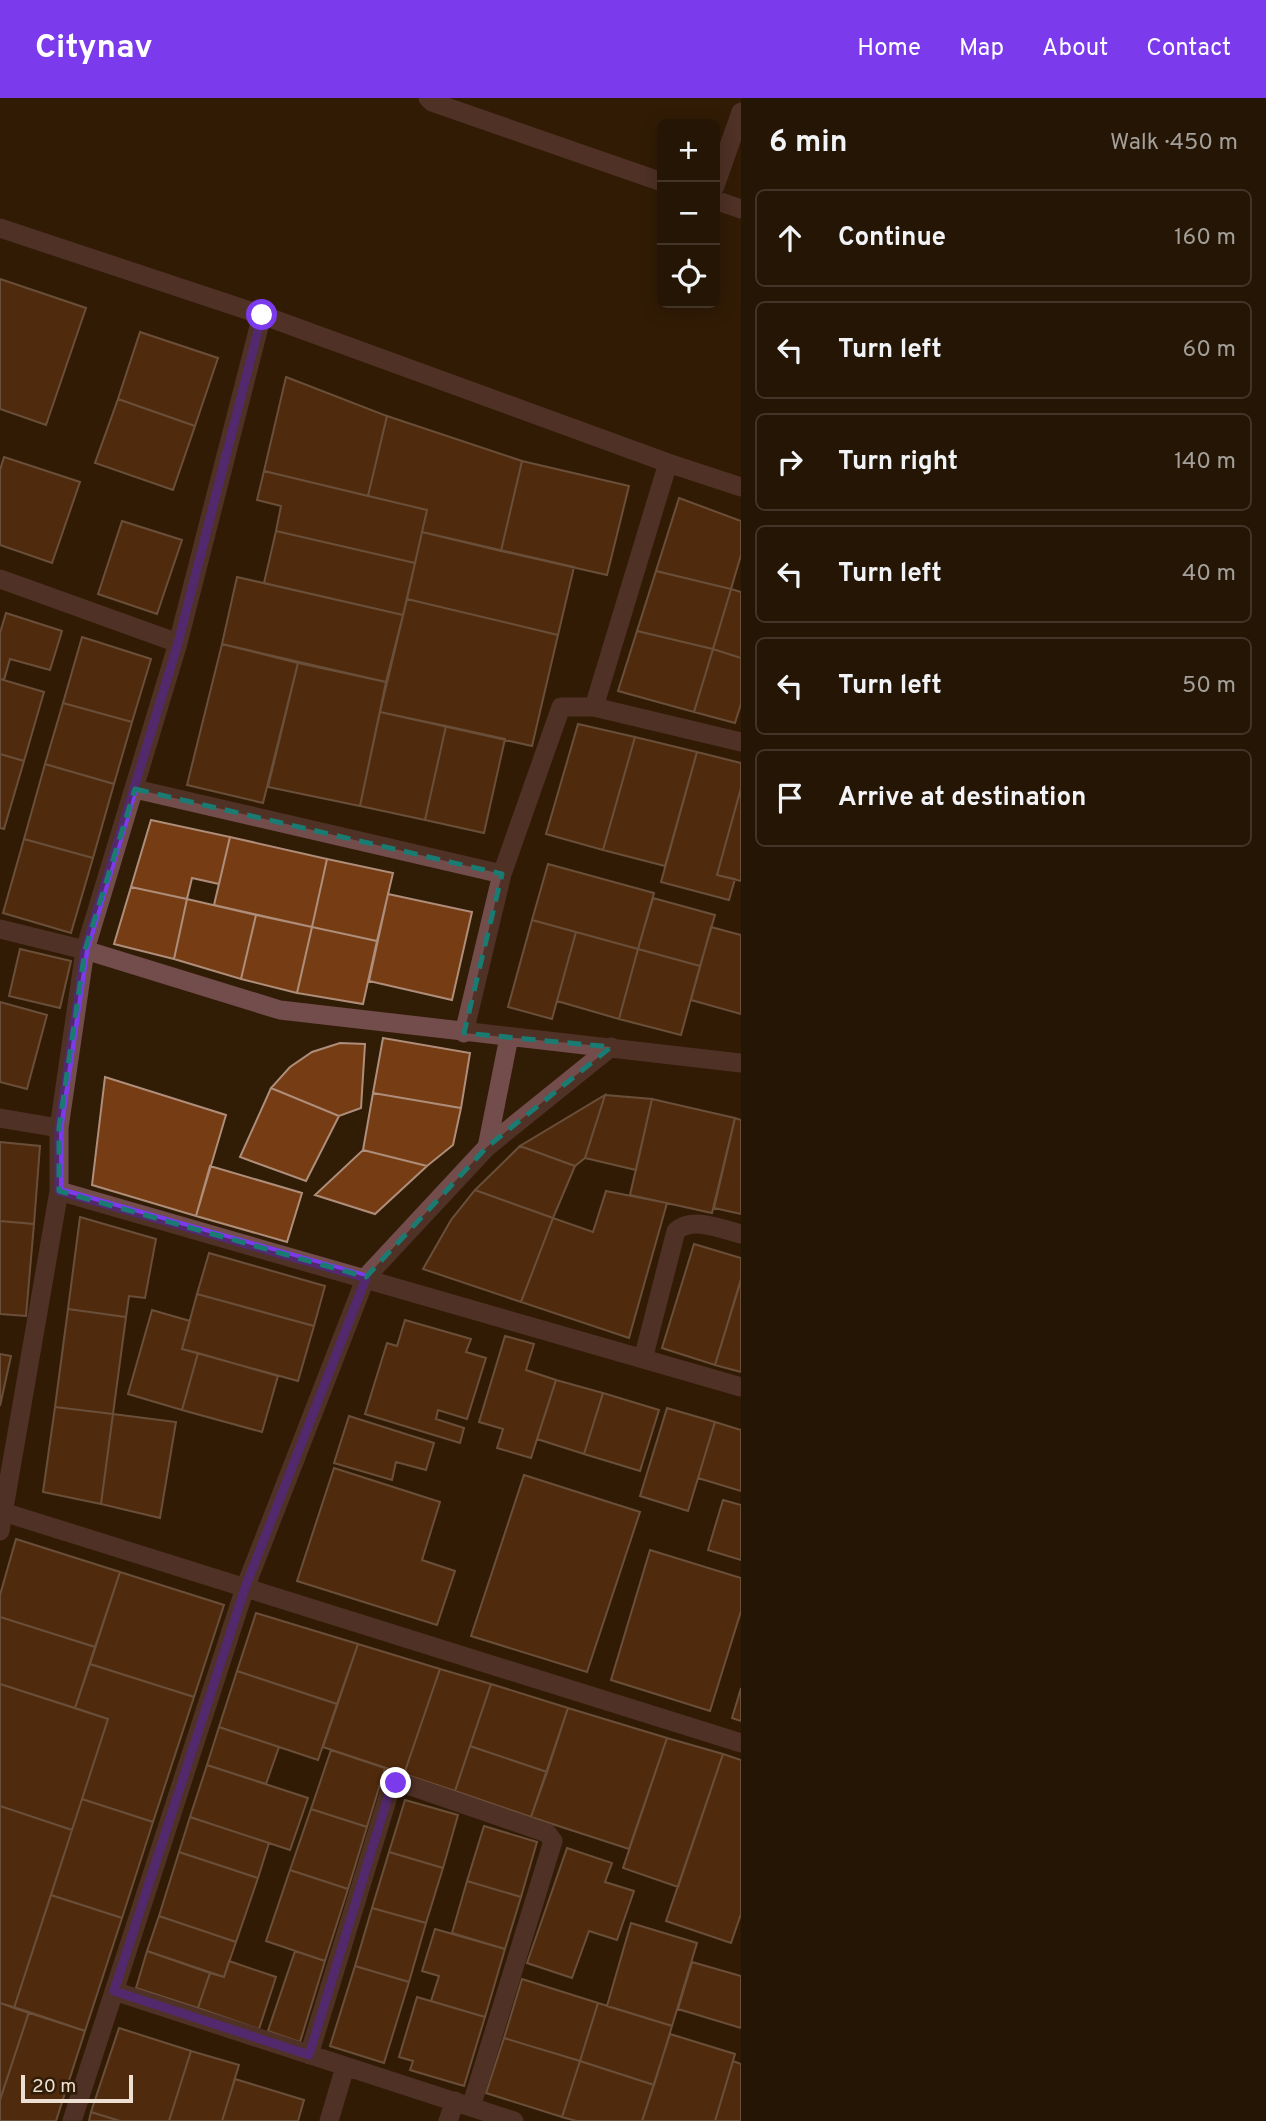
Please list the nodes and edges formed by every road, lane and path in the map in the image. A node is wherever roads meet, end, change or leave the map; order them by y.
1 (428, 98) edge
2 (741, 111) edge
3 (657, 180) edge
4 (716, 182) edge
5 (720, 202) edge
6 (741, 209) edge
7 (0, 228) edge
8 (262, 315) junction
9 (668, 463) junction
10 (741, 487) edge
11 (0, 579) edge
12 (178, 643) junction
13 (594, 707) junction
14 (741, 742) edge
15 (135, 789) junction
16 (502, 874) junction
17 (0, 929) edge
18 (85, 950) junction
19 (464, 1033) junction
20 (509, 1037) junction
21 (611, 1047) junction
22 (741, 1063) edge
23 (0, 1118) edge
24 (59, 1128) junction
25 (487, 1147) junction
26 (59, 1191) junction
27 (741, 1234) edge
28 (366, 1278) junction
29 (643, 1359) junction
30 (741, 1387) edge
31 (2, 1518) edge
32 (245, 1588) junction
33 (741, 1743) edge
34 (114, 1991) junction
35 (309, 2055) junction
36 (345, 2067) junction
37 (463, 2104) junction
38 (72, 2121) edge
39 (328, 2121) edge
40 (448, 2121) edge
41 (514, 2121) edge

1 - 3 street
2 - 4 street
5 - 6 street
7 - 8 street
8 - 9 street
8 - 12 street
9 - 10 street
9 - 13 street
11 - 12 street
12 - 15 street
13 - 14 street
13 - 16 street
15 - 16 street
15 - 18 street
16 - 19 street
17 - 18 street
18 - 19 street
18 - 24 street
19 - 20 street
20 - 21 street
20 - 25 street
21 - 22 street
21 - 25 street
23 - 24 street
24 - 26 street
25 - 28 street
26 - 28 street
26 - 31 street
27 - 29 street
28 - 29 street
28 - 32 street
29 - 30 street
31 - 32 street
32 - 33 street
32 - 34 street
34 - 35 street
34 - 38 street
35 - 36 street
35 - 37 street
36 - 37 street
36 - 39 street
37 - 40 street
37 - 41 street

